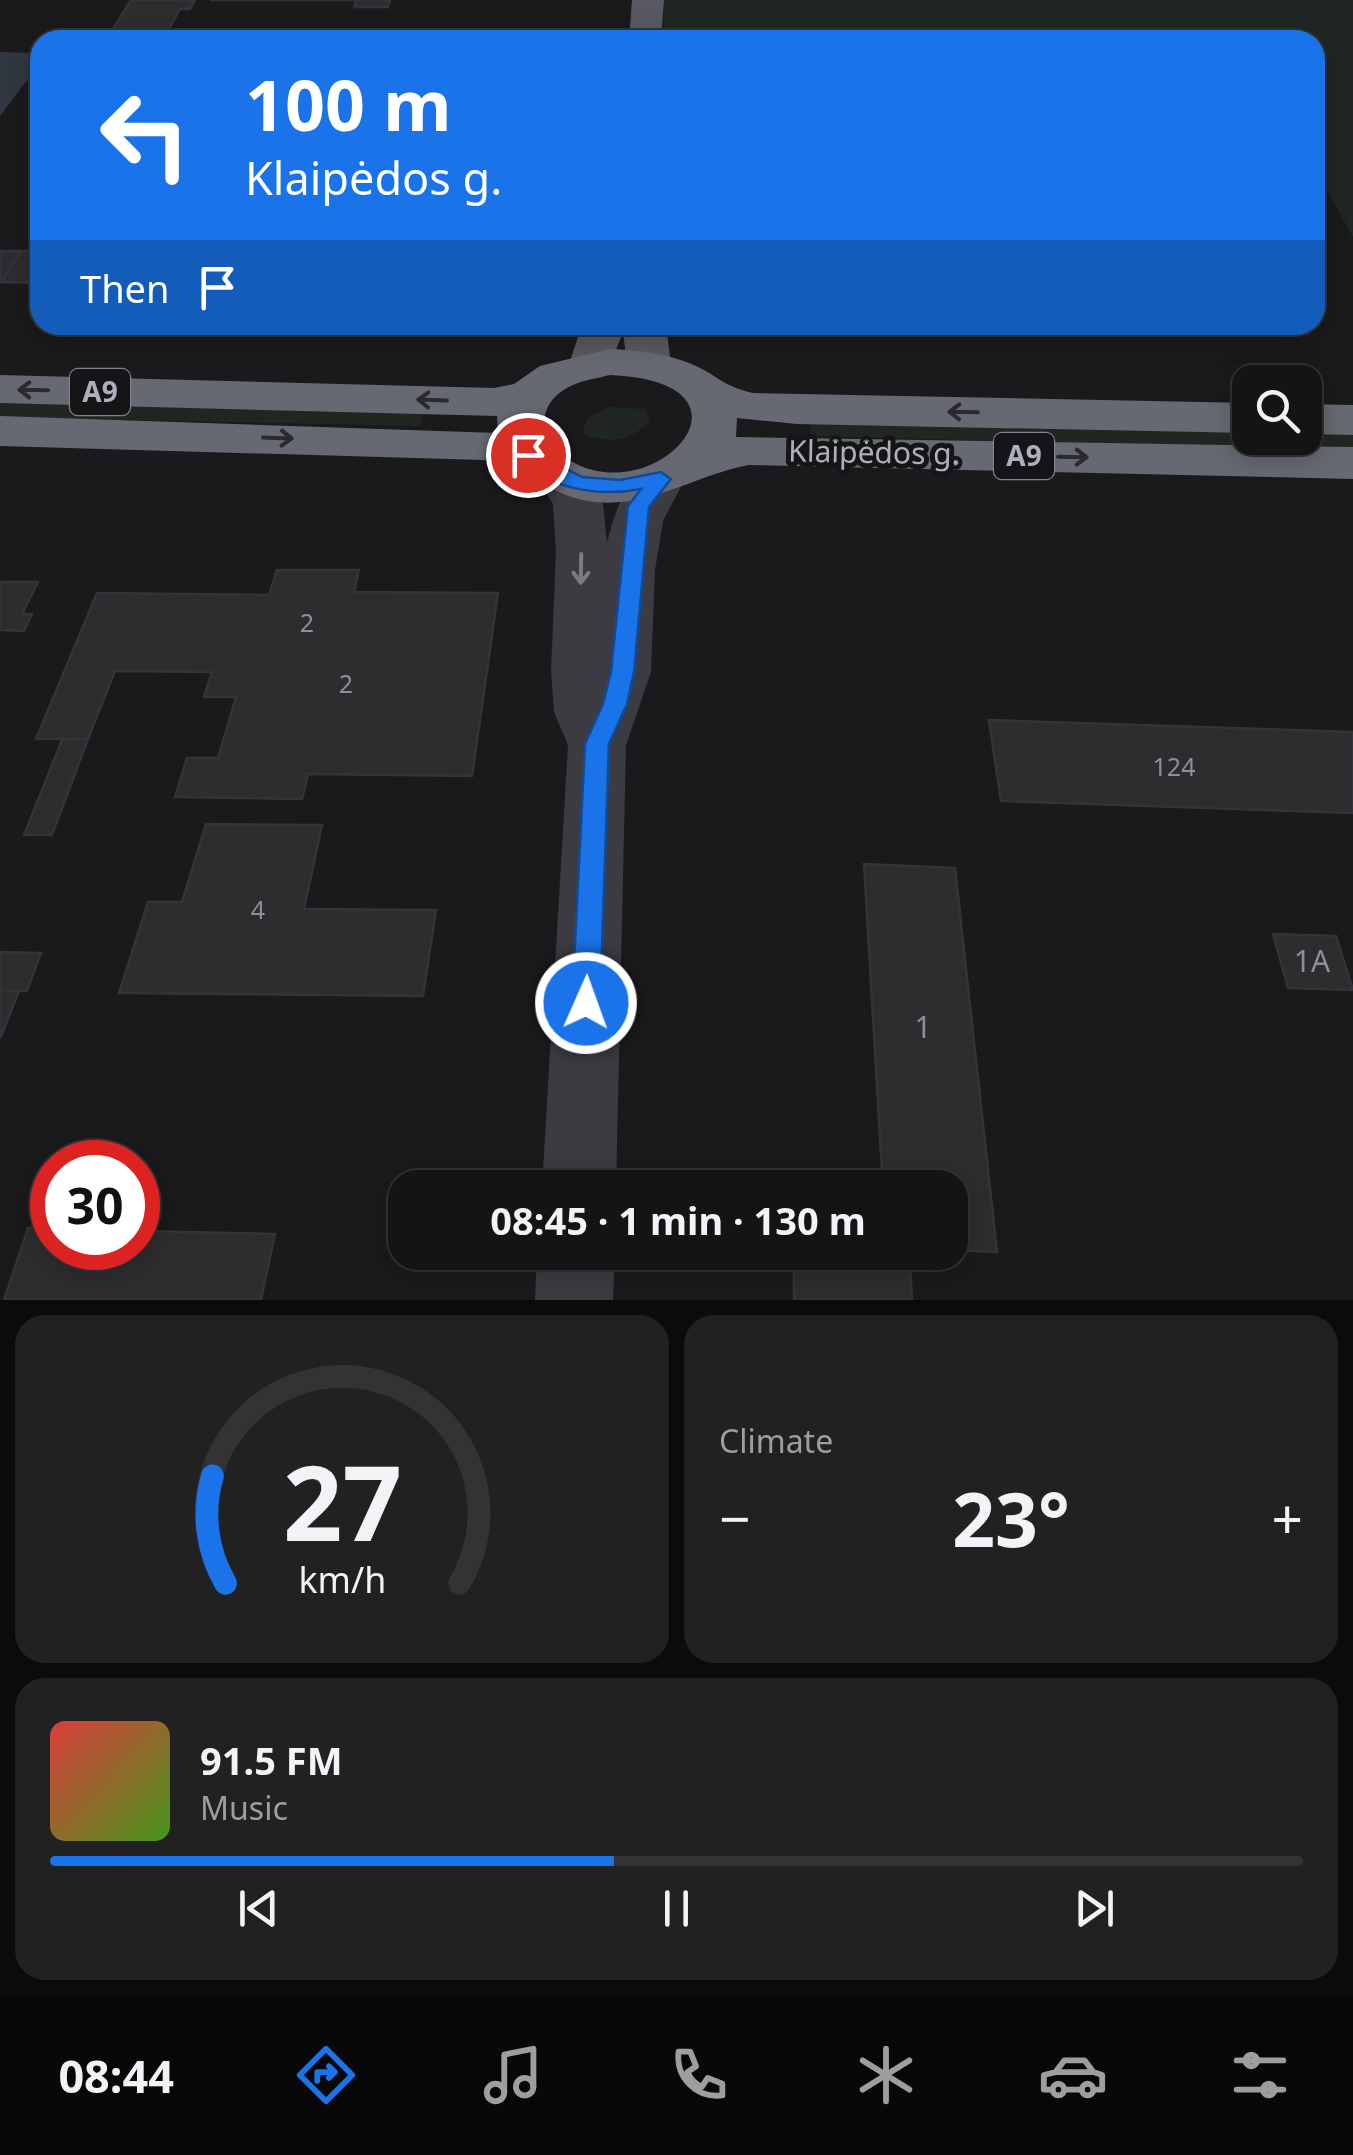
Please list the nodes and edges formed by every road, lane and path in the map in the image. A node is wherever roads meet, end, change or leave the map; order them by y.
1 (648, 0) edge
2 (646, 30) edge
3 (597, 345) edge
4 (646, 345) edge
5 (0, 389) edge
6 (529, 396) junction
7 (707, 397) junction
8 (1232, 418) edge
9 (1322, 419) edge
10 (1353, 420) edge
11 (0, 430) edge
12 (1353, 463) edge
13 (544, 466) junction
14 (679, 469) junction
15 (597, 744) junction
16 (579, 1170) edge
17 (575, 1270) edge
18 (574, 1300) edge

1 - 2 main road
3 - 4 highway, Klaipėdos g.
3 - 6 highway, Klaipėdos g.
4 - 7 highway, Klaipėdos g.
6 -> 5 highway, Klaipėdos g. / A9
6 - 13 highway
8 -> 7 highway, Klaipėdos g. / A9
7 - 14 highway
9 - 10 highway
11 -> 13 highway, Klaipėdos g. / A9
14 -> 12 highway, Klaipėdos g. / A9
13 - 14 highway, Klaipėdos g.
13 -> 15 street
14 - 15 street
15 - 16 street
17 - 18 street

